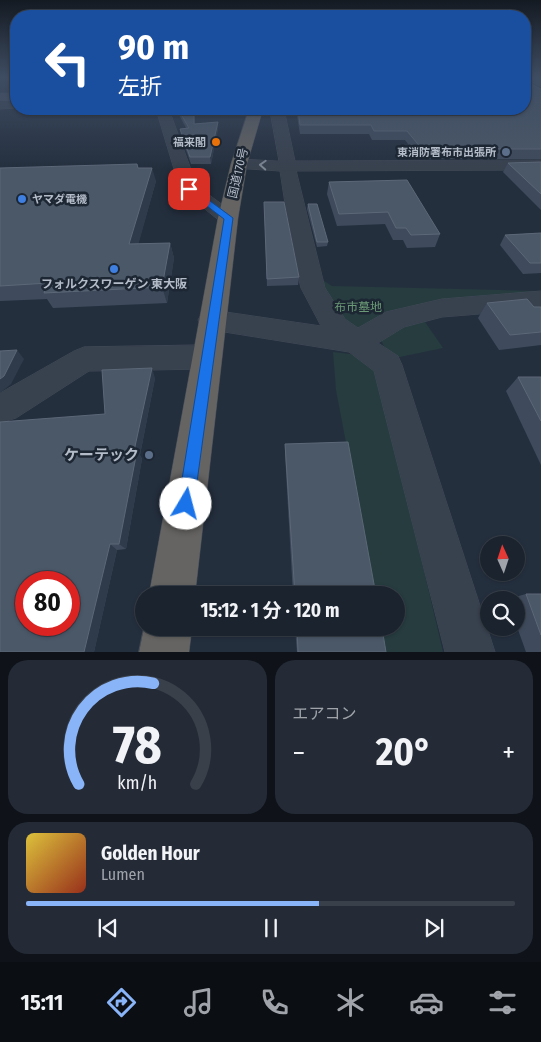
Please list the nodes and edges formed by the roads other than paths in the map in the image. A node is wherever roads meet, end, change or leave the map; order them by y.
1 (165, 115) edge
2 (254, 115) edge
3 (278, 115) edge
4 (238, 164) junction
5 (541, 165) edge
6 (288, 166) junction
7 (228, 218) junction
8 (541, 300) edge
9 (212, 320) junction
10 (356, 342) junction
11 (207, 357) junction
12 (1, 411) edge
13 (173, 586) edge
14 (167, 636) edge
15 (164, 652) edge
16 (470, 652) edge

1 - 7 street
2 - 4 highway, 国道170号
3 - 6 street
6 -> 4 street
4 - 7 highway, 国道170号
5 - 6 street
6 - 10 street
7 - 9 highway, 国道170号
8 - 10 street
9 - 10 street
9 - 11 highway, 国道170号
10 - 16 street
11 - 12 street
11 - 13 highway, 国道170号
14 - 15 highway

